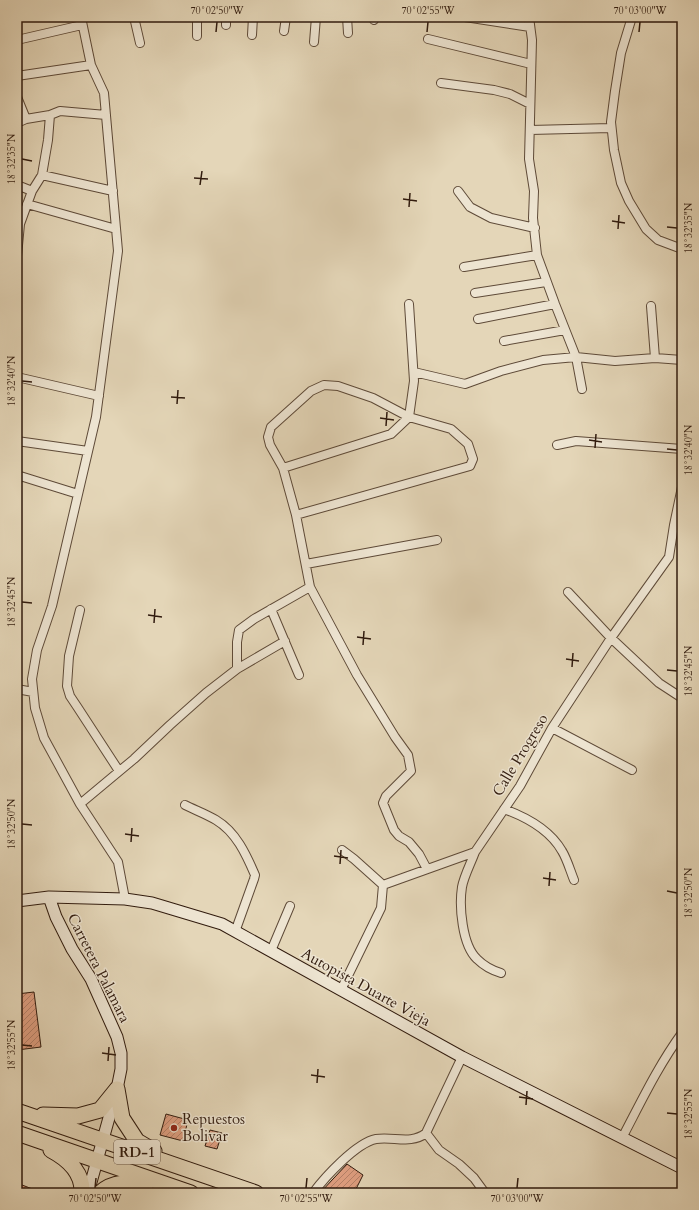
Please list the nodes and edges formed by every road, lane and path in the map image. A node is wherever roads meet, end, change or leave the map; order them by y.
1 (134, 17) edge
2 (197, 17) edge
3 (253, 17) edge
4 (286, 17) edge
5 (316, 17) edge
6 (347, 17) edge
7 (464, 17) edge
8 (529, 17) edge
9 (632, 17) edge
10 (81, 19) edge
11 (530, 27) junction
12 (284, 31) dead end
13 (348, 33) dead end
14 (252, 35) dead end
15 (197, 36) dead end
16 (428, 39) dead end
17 (17, 40) edge
18 (314, 42) dead end
19 (140, 43) dead end
20 (531, 64) junction
21 (91, 65) junction
22 (17, 76) edge
23 (441, 83) dead end
24 (17, 97) edge
25 (530, 104) junction
26 (50, 115) junction
27 (106, 115) junction
28 (26, 119) junction
29 (17, 123) edge
30 (611, 128) junction
31 (530, 130) junction
32 (42, 175) junction
33 (17, 185) edge
34 (32, 191) junction
35 (113, 191) junction
36 (458, 192) dead end
37 (27, 204) junction
38 (18, 224) edge
39 (535, 228) junction
40 (116, 229) junction
41 (682, 249) edge
42 (537, 255) junction
43 (17, 256) edge
44 (464, 267) dead end
45 (546, 282) junction
46 (475, 293) dead end
47 (409, 304) dead end
48 (554, 304) junction
49 (651, 306) dead end
50 (478, 319) dead end
51 (565, 330) junction
52 (504, 341) dead end
53 (576, 357) junction
54 (655, 358) junction
55 (682, 360) edge
56 (414, 372) junction
57 (17, 377) edge
58 (582, 389) dead end
59 (99, 396) junction
60 (409, 417) junction
61 (17, 441) edge
62 (557, 445) dead end
63 (682, 449) edge
64 (88, 451) junction
65 (282, 468) junction
66 (17, 475) edge
67 (682, 487) edge
68 (78, 494) junction
69 (296, 515) junction
70 (437, 540) dead end
71 (306, 564) junction
72 (310, 587) junction
73 (568, 592) dead end
74 (272, 609) junction
75 (80, 610) dead end
76 (611, 638) junction
77 (285, 641) junction
78 (237, 669) junction
79 (299, 675) dead end
80 (17, 689) edge
81 (33, 692) junction
82 (682, 698) edge
83 (552, 728) junction
84 (632, 770) dead end
85 (119, 771) junction
86 (80, 804) junction
87 (185, 805) dead end
88 (504, 809) junction
89 (342, 850) dead end
90 (475, 852) junction
91 (427, 869) junction
92 (574, 880) dead end
93 (383, 885) junction
94 (49, 897) junction
95 (125, 898) junction
96 (17, 901) edge
97 (290, 906) dead end
98 (235, 932) junction
99 (271, 951) junction
100 (500, 973) dead end
101 (341, 990) junction
102 (682, 1033) edge
103 (462, 1056) junction
104 (117, 1089) junction
105 (22, 1113) edge
106 (426, 1132) junction
107 (21, 1134) edge
108 (622, 1138) junction
109 (103, 1140) junction
110 (97, 1161) junction
111 (178, 1166) junction
112 (682, 1168) edge
113 (170, 1186) junction
114 (82, 1193) edge
115 (88, 1193) edge
116 (100, 1193) edge
117 (191, 1193) edge
118 (256, 1193) edge
119 (313, 1193) edge
120 (485, 1193) edge

1 - 19 street
2 - 15 street
3 - 14 street
4 - 12 street
5 - 18 street
6 - 13 street
7 - 11 street
8 - 11 street
9 - 30 street
10 - 17 street
10 - 21 street
11 - 20 street
16 - 20 street
20 - 25 street
21 - 22 street
21 - 27 street
23 - 25 street
24 - 28 street
25 - 31 street
26 - 27 street
26 - 28 street
26 - 32 street
27 - 35 street
28 - 29 street
30 - 31 street
30 - 41 street
31 - 39 street
32 - 34 street
32 - 35 street
33 - 34 street
34 - 37 street
35 - 40 street
36 - 39 street
37 - 38 street
37 - 40 street
38 - 43 street
39 - 42 street
40 - 59 street
42 - 44 street
42 - 45 street
45 - 46 street
45 - 48 street
47 - 56 street
48 - 50 street
48 - 51 street
49 - 54 street
51 - 52 street
51 - 53 street
53 - 54 street
53 - 56 street
53 - 58 street
54 - 55 street
56 - 60 street
57 - 59 street
59 - 64 street
60 - 65 street
60 - 65 street
60 - 69 street
61 - 64 street
62 - 63 street
64 - 68 street
65 - 69 street
66 - 68 street
67 - 76 street, Calle Progreso
68 - 81 street
69 - 71 street
70 - 71 street
71 - 72 street
72 - 74 street
72 - 91 street
73 - 76 street
74 - 77 street
74 - 78 street
75 - 85 street
76 - 82 street
76 - 83 street, Calle Progreso
77 - 78 street
77 - 79 street
78 - 85 street
80 - 81 street
81 - 86 street
83 - 84 street
83 - 88 street, Calle Progreso
85 - 86 street
86 - 95 street
87 - 98 street
88 - 90 street, Calle Progreso
88 - 92 street
89 - 93 street
90 - 91 street
90 - 100 street, Calle Progreso
91 - 93 street
93 - 101 street
94 - 95 street, Autopista Duarte Vieja
94 - 96 street, Autopista Duarte Vieja
94 - 104 street, Carretera Palamara
95 - 98 street, Autopista Duarte Vieja
97 - 99 street
98 - 99 street, Autopista Duarte Vieja
99 - 101 street, Autopista Duarte Vieja
101 - 103 street, Autopista Duarte Vieja
102 - 108 street
103 - 106 street
103 - 108 street, Autopista Duarte Vieja
104 - 105 highway
104 - 109 street, Carretera Palamara
104 - 111 highway
105 - 109 highway, RD-1
106 - 119 street
106 - 120 street
107 - 110 highway, RD-1
107 - 114 highway
108 - 112 street, Autopista Duarte Vieja
109 - 110 street, Carretera Palamara
109 - 111 highway, RD-1
110 - 113 highway, RD-1
110 - 115 street, Carretera Palamara
111 - 118 highway, RD-1
113 - 116 highway
113 - 117 highway, RD-1

